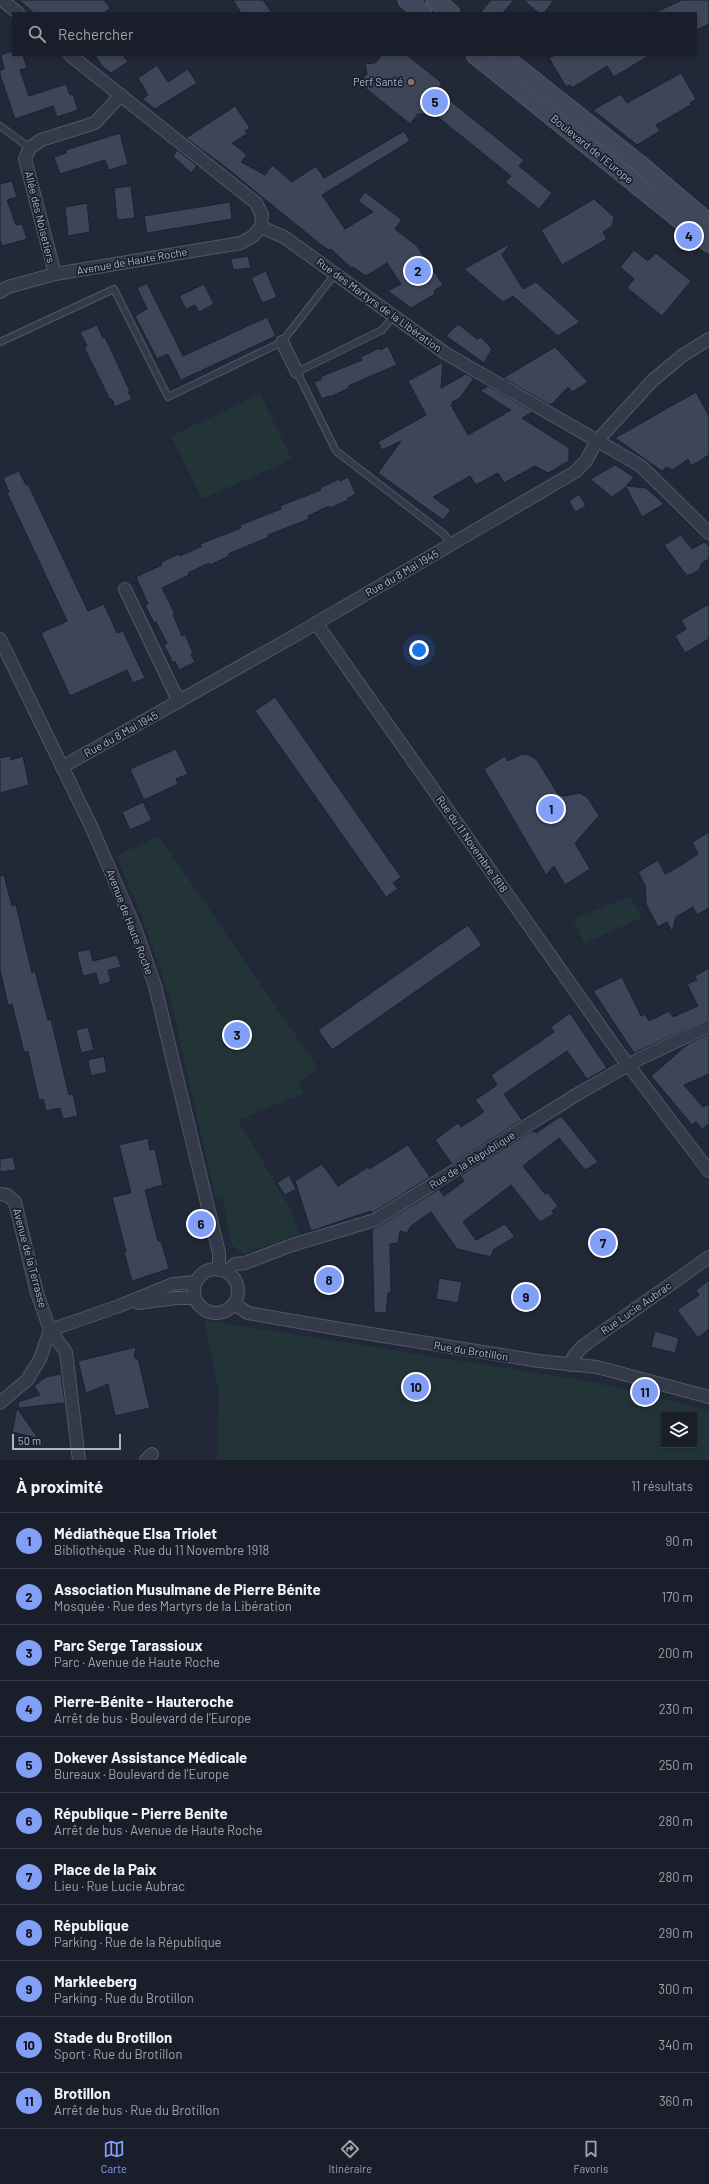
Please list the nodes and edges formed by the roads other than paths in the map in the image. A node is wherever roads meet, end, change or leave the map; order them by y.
1 (2, 0) edge
2 (407, 0) edge
3 (435, 0) edge
4 (17, 12) edge
5 (422, 12) edge
6 (450, 12) edge
7 (71, 56) edge
8 (476, 56) edge
9 (503, 56) edge
10 (120, 95) junction
11 (0, 126) edge
12 (30, 148) junction
13 (709, 223) edge
14 (261, 227) junction
15 (709, 243) edge
16 (55, 274) junction
17 (335, 274) junction
18 (0, 292) edge
19 (394, 316) junction
20 (709, 339) edge
21 (0, 342) edge
22 (282, 342) junction
23 (297, 372) junction
24 (596, 442) junction
25 (709, 533) edge
26 (452, 544) junction
27 (125, 589) dead end
28 (316, 623) junction
29 (0, 639) edge
30 (179, 702) junction
31 (62, 767) junction
32 (709, 1026) edge
33 (629, 1065) junction
34 (709, 1171) edge
35 (0, 1194) edge
36 (709, 1257) edge
37 (222, 1271) junction
38 (196, 1282) junction
39 (195, 1298) junction
40 (234, 1304) junction
41 (119, 1306) junction
42 (50, 1330) junction
43 (571, 1365) junction
44 (709, 1396) edge
45 (0, 1403) edge
46 (79, 1460) edge

1 - 4 street
2 - 5 main road
3 - 6 main road
7 - 10 street
8 - 15 main road, Boulevard de l'Europe
9 - 13 main road, Boulevard de l'Europe
10 - 12 street
10 - 14 street
11 - 12 lane
12 - 16 street, Allée des Noisetiers
14 - 16 street, Avenue de Haute Roche
14 - 17 street, Rue des Martyrs de la Libération
16 - 18 street, Avenue de Haute Roche
17 - 19 street, Rue des Martyrs de la Libération
17 - 22 lane
19 - 23 lane
19 - 24 street, Rue des Martyrs de la Libération
20 - 24 street, Rue du 8 Mai 1945
21 - 22 lane
22 - 23 street
23 - 26 lane
24 - 25 street, Rue des Martyrs de la Libération
24 - 26 street, Rue du 8 Mai 1945
26 - 28 street, Rue du 8 Mai 1945
27 - 30 street
28 - 30 street, Rue du 8 Mai 1945
28 - 33 street, Rue du 11 Novembre 1918
29 - 31 street, Avenue de Haute Roche
30 - 31 street, Rue du 8 Mai 1945
31 - 37 street, Avenue de Haute Roche
32 - 33 street, Rue de la République
33 - 34 street, Rue du 11 Novembre 1918
33 - 37 street, Rue de la République
35 - 42 street, Avenue de la Terrasse
36 - 43 street, Rue Lucie Aubrac
37 - 38 street
37 - 40 street
38 - 39 street
38 - 41 street
39 - 40 street
39 - 41 street
40 - 43 street, Rue du Brotillon
41 - 42 street
42 - 45 street
42 - 46 street, Avenue de la Terrasse
43 - 44 street, Rue du Brotillon

